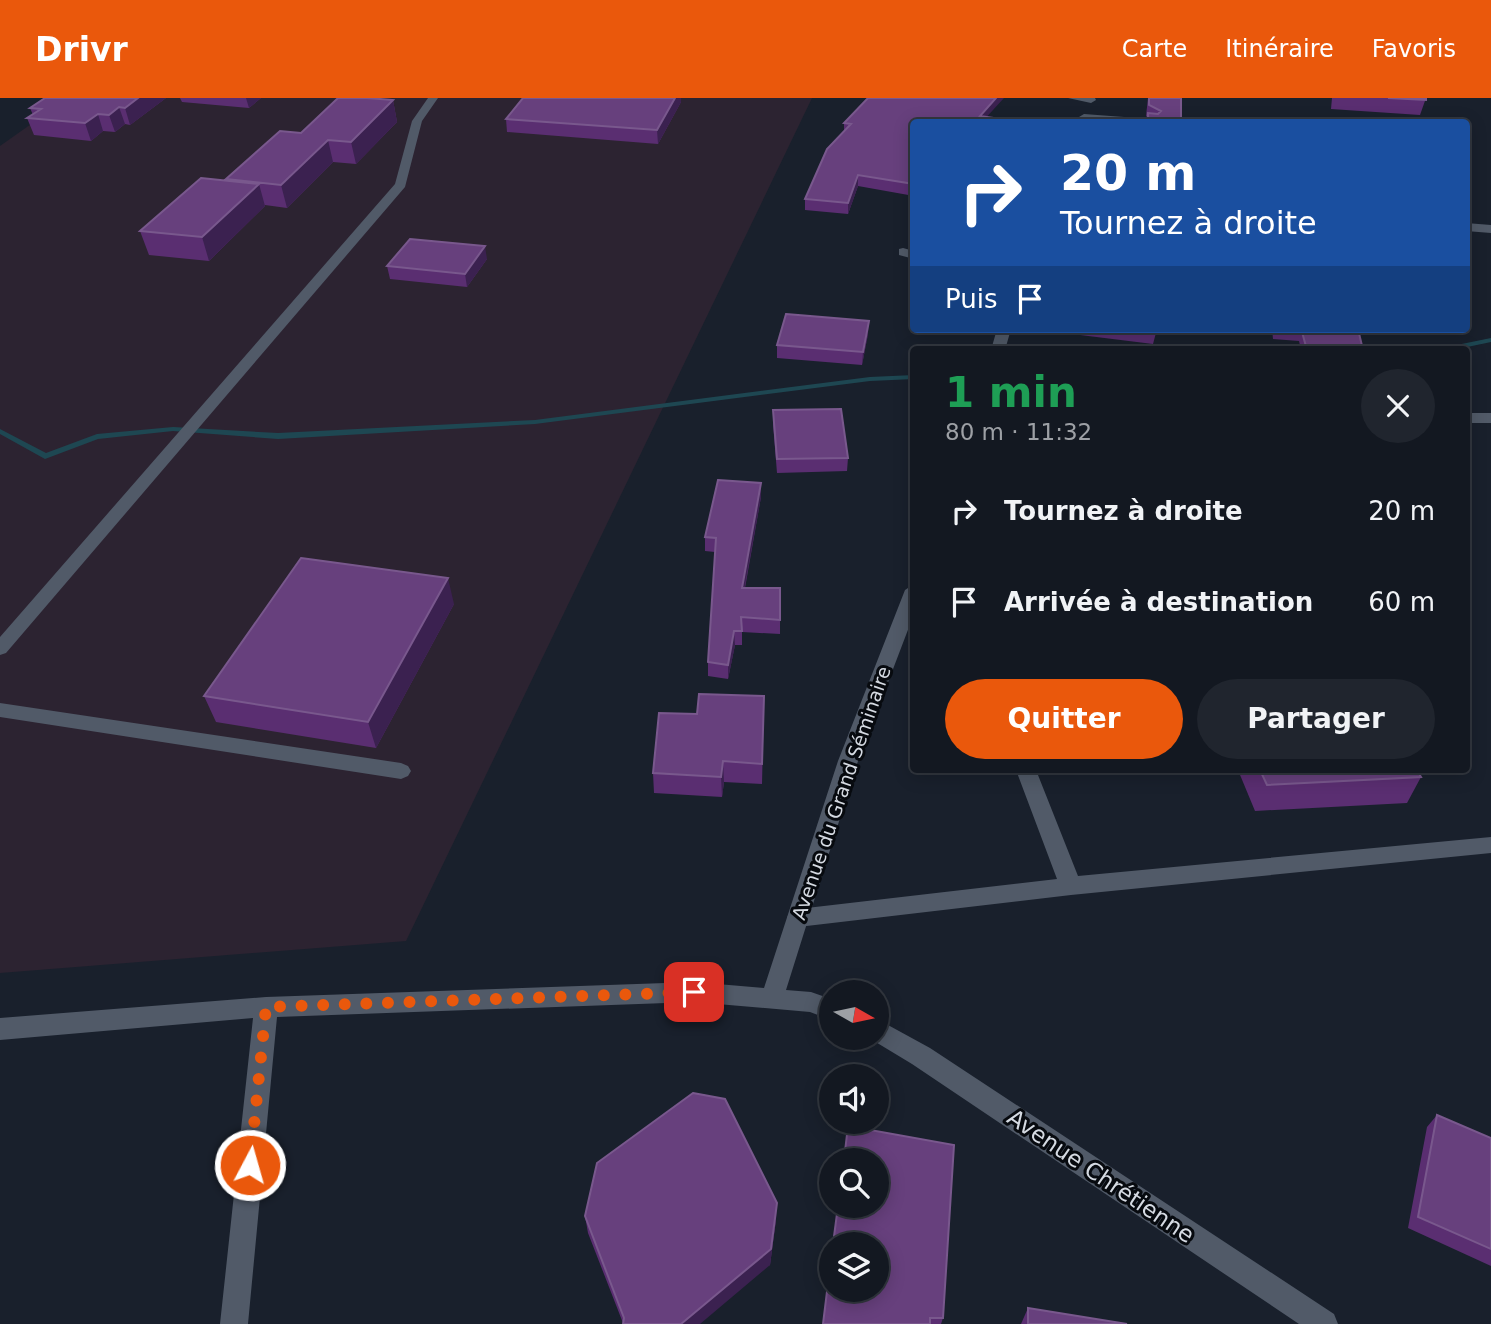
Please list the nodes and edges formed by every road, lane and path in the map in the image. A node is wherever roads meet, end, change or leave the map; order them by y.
1 (433, 98) edge
2 (1073, 98) edge
3 (1091, 99) edge
4 (1083, 119) edge
5 (1470, 228) edge
6 (1491, 229) edge
7 (1470, 418) edge
8 (1491, 418) edge
9 (910, 600) edge
10 (0, 649) edge
11 (0, 710) edge
12 (401, 771) dead end
13 (1027, 773) edge
14 (1491, 845) edge
15 (1072, 886) junction
16 (798, 918) junction
17 (772, 998) junction
18 (819, 1005) edge
19 (266, 1007) junction
20 (0, 1029) edge
21 (889, 1037) edge
22 (234, 1324) edge
23 (1324, 1324) edge

1 - 10 street
2 - 3 street
3 - 4 street
5 - 6 street
7 - 8 street
9 - 16 street, Avenue du Grand Séminaire
11 - 12 street
13 - 15 street
14 - 15 street
15 - 16 street
16 - 17 street, Avenue du Grand Séminaire
17 - 18 street
17 - 19 street
19 - 20 street
19 - 22 street
21 - 23 street, Avenue Chrétienne

